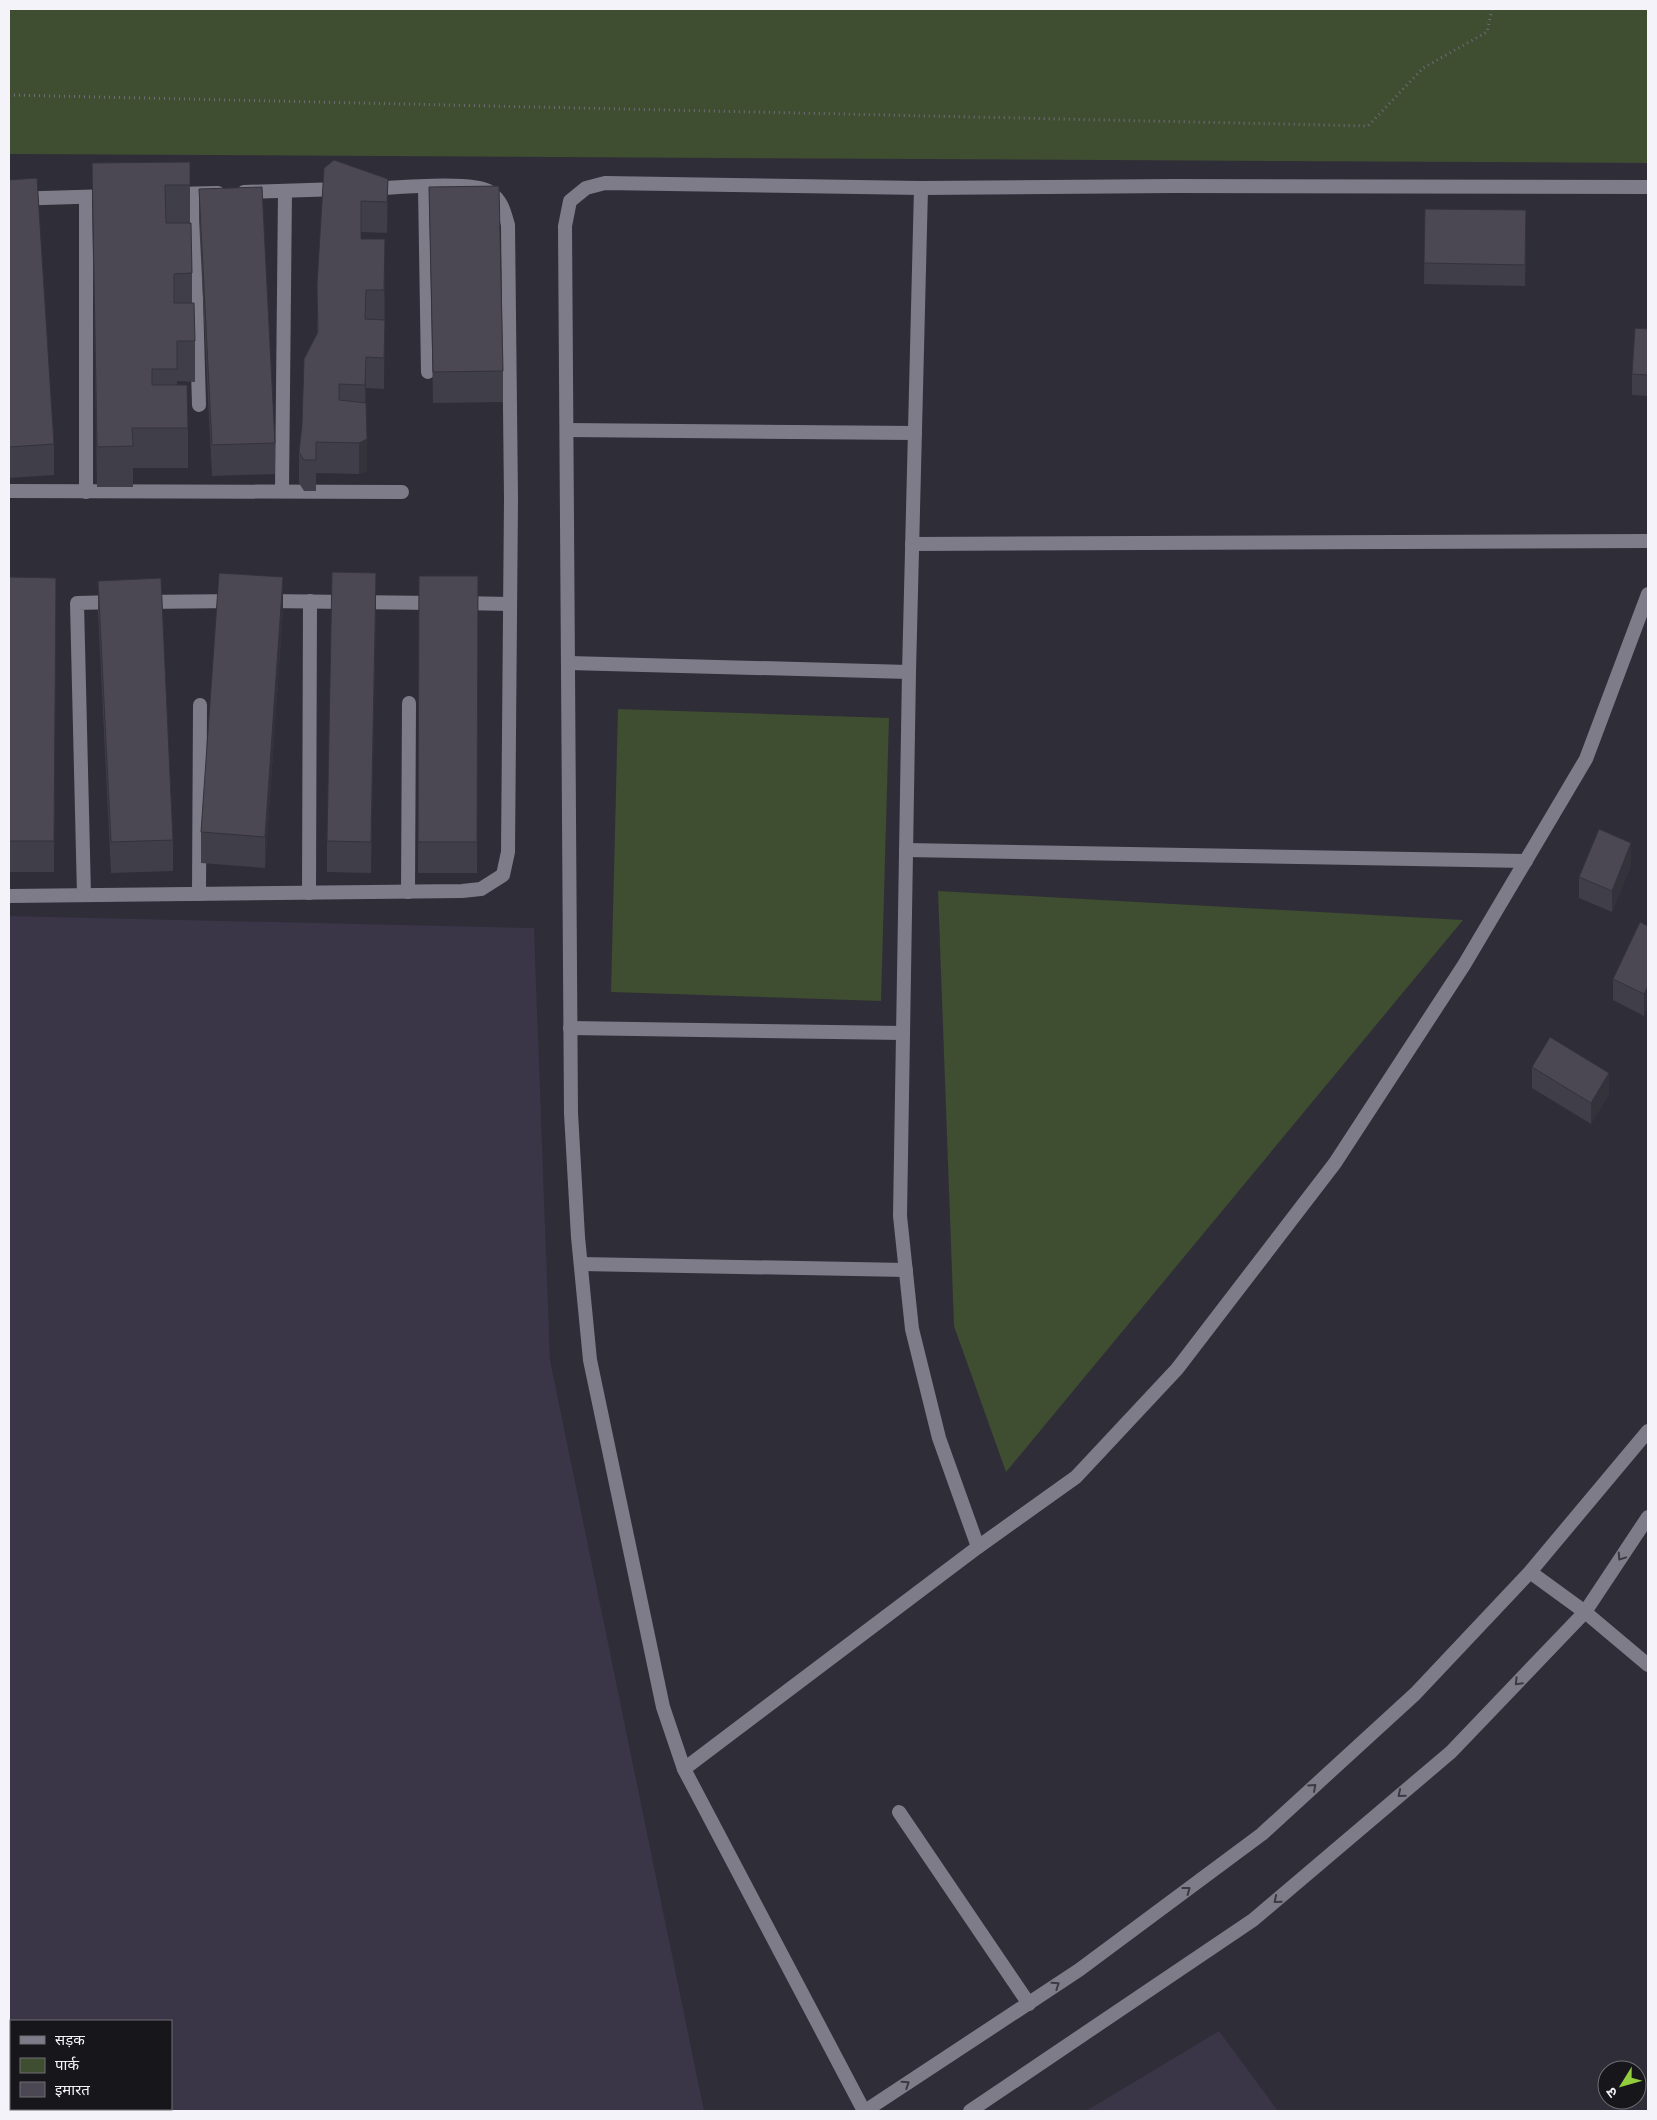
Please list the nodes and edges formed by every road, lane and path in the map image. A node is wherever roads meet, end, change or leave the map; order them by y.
1 (1492, 9) edge
2 (9, 95) edge
3 (426, 187) junction
4 (1648, 187) edge
5 (921, 188) junction
6 (285, 191) junction
7 (193, 194) junction
8 (154, 195) edge
9 (125, 196) edge
10 (86, 197) junction
11 (9, 199) edge
12 (428, 372) dead end
13 (200, 405) dead end
14 (567, 430) junction
15 (915, 433) junction
16 (9, 491) edge
17 (282, 491) junction
18 (86, 492) junction
19 (402, 492) dead end
20 (1648, 541) edge
21 (912, 544) junction
22 (1648, 594) edge
23 (310, 601) junction
24 (510, 604) junction
25 (569, 663) junction
26 (909, 672) junction
27 (409, 703) dead end
28 (200, 705) dead end
29 (906, 850) junction
30 (1526, 861) junction
31 (408, 892) junction
32 (309, 893) junction
33 (199, 894) junction
34 (84, 895) junction
35 (9, 896) edge
36 (570, 1028) junction
37 (903, 1033) junction
38 (581, 1264) junction
39 (906, 1270) junction
40 (1648, 1432) edge
41 (1648, 1517) edge
42 (978, 1547) junction
43 (1530, 1572) junction
44 (1585, 1612) junction
45 (1647, 1660) edge
46 (684, 1769) junction
47 (899, 1812) dead end
48 (1028, 2004) junction
49 (864, 2111) edge
50 (970, 2111) edge

1 - 2 path
3 - 6 street
3 - 12 street
3 - 24 street
4 - 5 street
5 - 14 street
5 - 15 street
6 - 7 street
6 - 17 street
7 - 8 street
7 - 13 street
9 - 10 street
10 - 11 street
10 - 18 street
14 - 15 street
14 - 25 street
15 - 21 street
16 - 18 street
17 - 18 street
17 - 19 street
20 - 21 street
21 - 26 street
22 - 30 street
23 - 24 street
23 - 32 street
23 - 34 street
24 - 31 street
25 - 26 street
25 - 36 street
26 - 29 street
27 - 31 street
28 - 33 street
29 - 30 street
29 - 37 street
30 - 42 street
31 - 32 street
32 - 33 street
33 - 34 street
34 - 35 street
36 - 37 street
36 - 38 street
37 - 39 street
38 - 39 street
38 - 46 street
39 - 42 street
40 - 43 street
41 -> 44 street
42 - 46 street
43 - 44 street
48 -> 43 street
44 - 45 street
44 -> 50 street
46 - 49 street
47 - 48 street
49 -> 48 street

